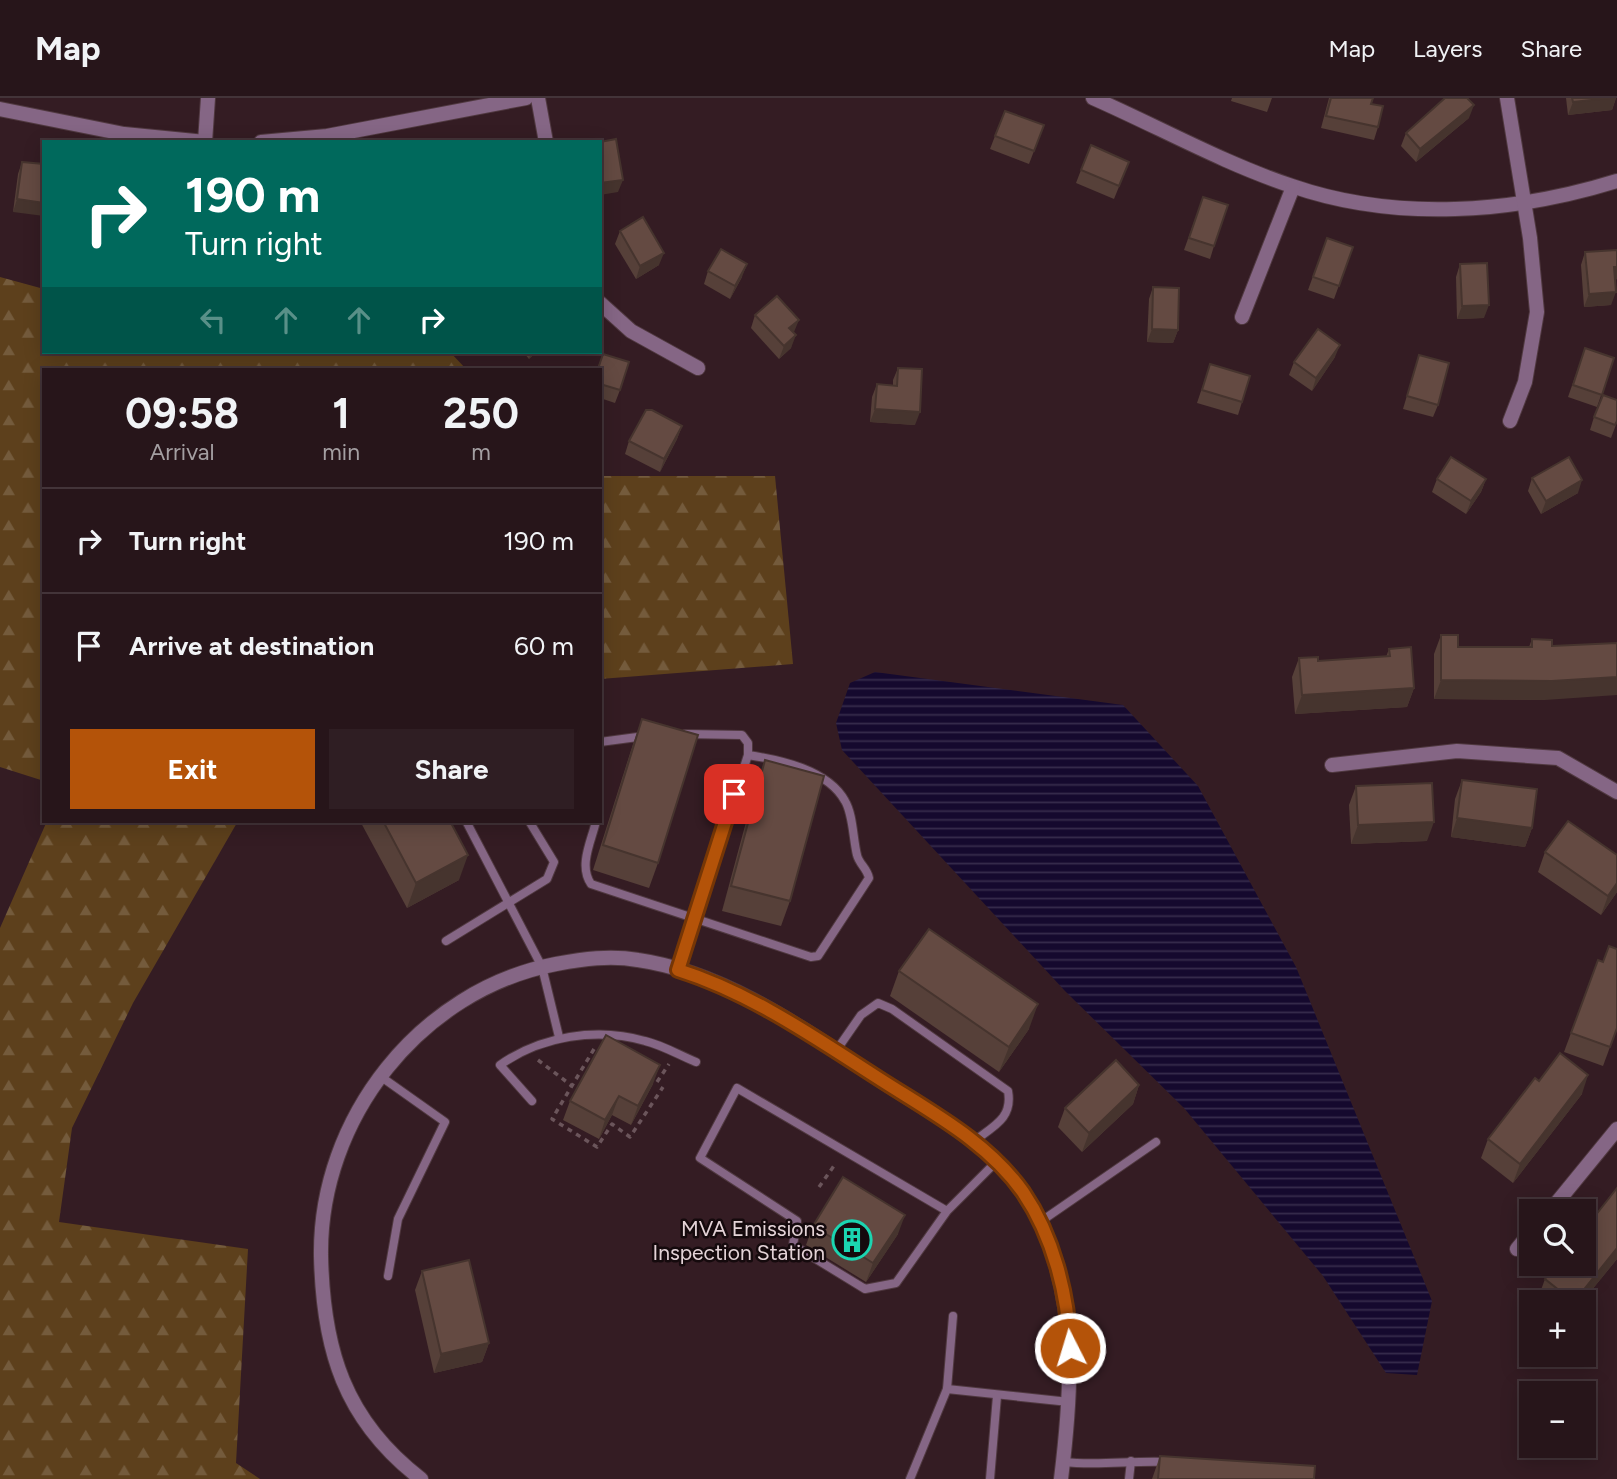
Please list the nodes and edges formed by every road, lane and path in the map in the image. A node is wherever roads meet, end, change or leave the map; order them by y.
1 (208, 98) edge
2 (526, 98) edge
3 (538, 98) edge
4 (1093, 98) edge
5 (1507, 98) edge
6 (0, 109) edge
7 (185, 140) edge
8 (205, 140) edge
9 (283, 140) edge
10 (546, 140) edge
11 (1617, 181) edge
12 (1293, 187) junction
13 (1523, 203) junction
14 (602, 305) edge
15 (1242, 317) dead end
16 (698, 368) dead end
17 (1510, 421) dead end
18 (676, 734) edge
19 (662, 735) edge
20 (602, 742) edge
21 (748, 755) junction
22 (1332, 765) dead end
23 (1617, 792) edge
24 (467, 823) edge
25 (530, 823) edge
26 (595, 823) edge
27 (509, 903) junction
28 (694, 918) junction
29 (446, 941) dead end
30 (542, 967) junction
31 (678, 970) junction
32 (559, 1037) junction
33 (594, 1049) dead end
34 (836, 1051) junction
35 (676, 1054) junction
36 (538, 1060) dead end
37 (696, 1062) dead end
38 (380, 1076) junction
39 (657, 1082) edge
40 (572, 1086) junction
41 (663, 1087) dead end
42 (532, 1101) dead end
43 (1617, 1129) edge
44 (974, 1141) junction
45 (1156, 1142) dead end
46 (844, 1150) junction
47 (997, 1161) junction
48 (819, 1187) dead end
49 (1560, 1199) edge
50 (947, 1211) junction
51 (1040, 1222) junction
52 (1519, 1247) edge
53 (1517, 1249) dead end
54 (388, 1276) dead end
55 (953, 1316) dead end
56 (947, 1389) junction
57 (997, 1396) junction
58 (1069, 1402) junction
59 (1131, 1461) junction
60 (1063, 1462) junction
61 (1181, 1463) edge
62 (421, 1479) edge
63 (910, 1479) edge
64 (990, 1479) edge
65 (1061, 1479) edge
66 (1129, 1479) edge

1 - 8 street
2 - 9 street
3 - 10 street
4 - 12 street
5 - 13 street
6 - 7 street
11 - 13 street
12 - 13 street
12 - 15 street
13 - 17 street
14 - 16 street
18 - 21 lane
19 - 20 lane
21 - 28 lane
21 - 28 lane
22 - 23 street
24 - 27 lane
25 - 27 lane
26 - 28 lane
27 - 29 lane
27 - 30 lane
28 - 31 lane
30 - 31 street
30 - 32 lane
30 - 38 street
31 - 34 street
32 - 35 lane
32 - 42 lane
33 - 40 path
34 - 44 street
34 - 44 lane
35 - 37 lane
35 - 39 path
36 - 40 path
38 - 54 lane
38 - 62 street
40 - 41 path
43 - 49 street
44 - 47 street
45 - 51 lane
46 - 48 path
46 - 50 lane
46 - 50 lane
47 - 50 lane
47 - 51 street
51 - 58 street
52 - 53 street
55 - 56 lane
56 - 57 lane
56 - 63 lane
57 - 58 lane
57 - 64 lane
58 - 60 street
59 - 60 lane
59 - 61 lane
59 - 66 lane
60 - 65 street

